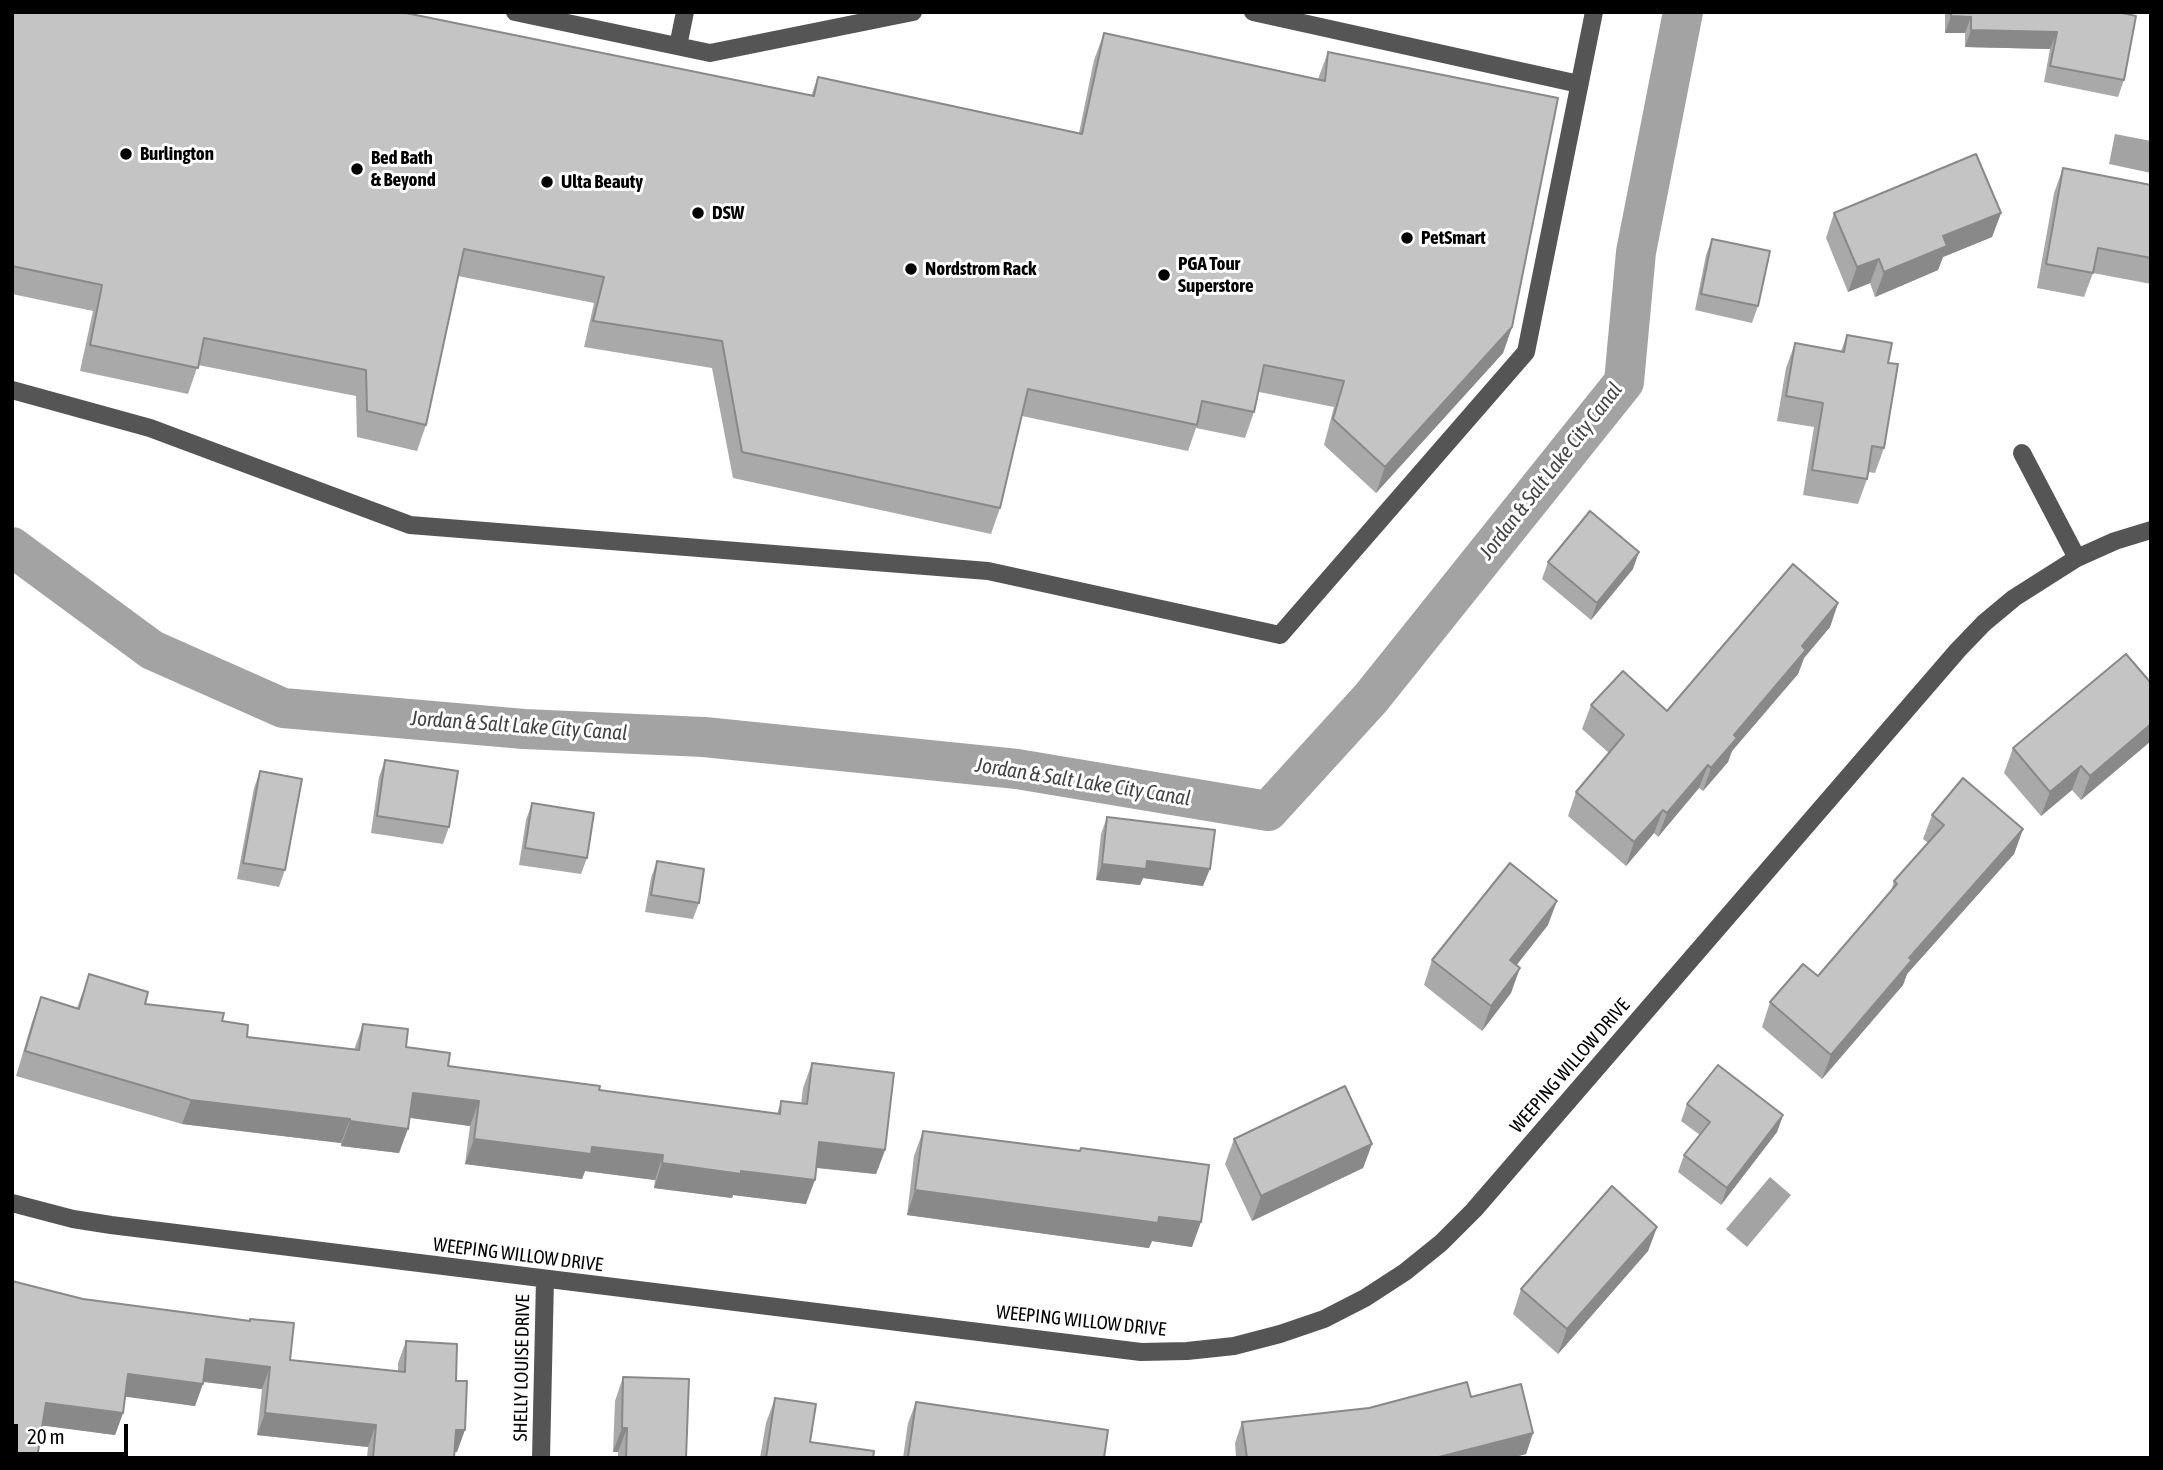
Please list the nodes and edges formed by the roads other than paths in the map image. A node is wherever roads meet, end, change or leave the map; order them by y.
1 (516, 12) edge
2 (685, 12) edge
3 (913, 12) edge
4 (1253, 12) edge
5 (1594, 12) edge
6 (548, 16) edge
7 (678, 46) junction
8 (1579, 84) junction
9 (12, 390) edge
10 (2022, 453) dead end
11 (2151, 530) edge
12 (2077, 558) junction
13 (12, 1203) edge
14 (545, 1279) junction
15 (541, 1458) edge

1 - 6 street
2 - 7 street
3 - 7 street
4 - 8 street
5 - 8 street
6 - 7 street
8 - 9 street
10 - 12 street
11 - 12 street, WEEPING WILLOW DRIVE
12 - 14 street, WEEPING WILLOW DRIVE
13 - 14 street, WEEPING WILLOW DRIVE
14 - 15 street, SHELLY LOUISE DRIVE

